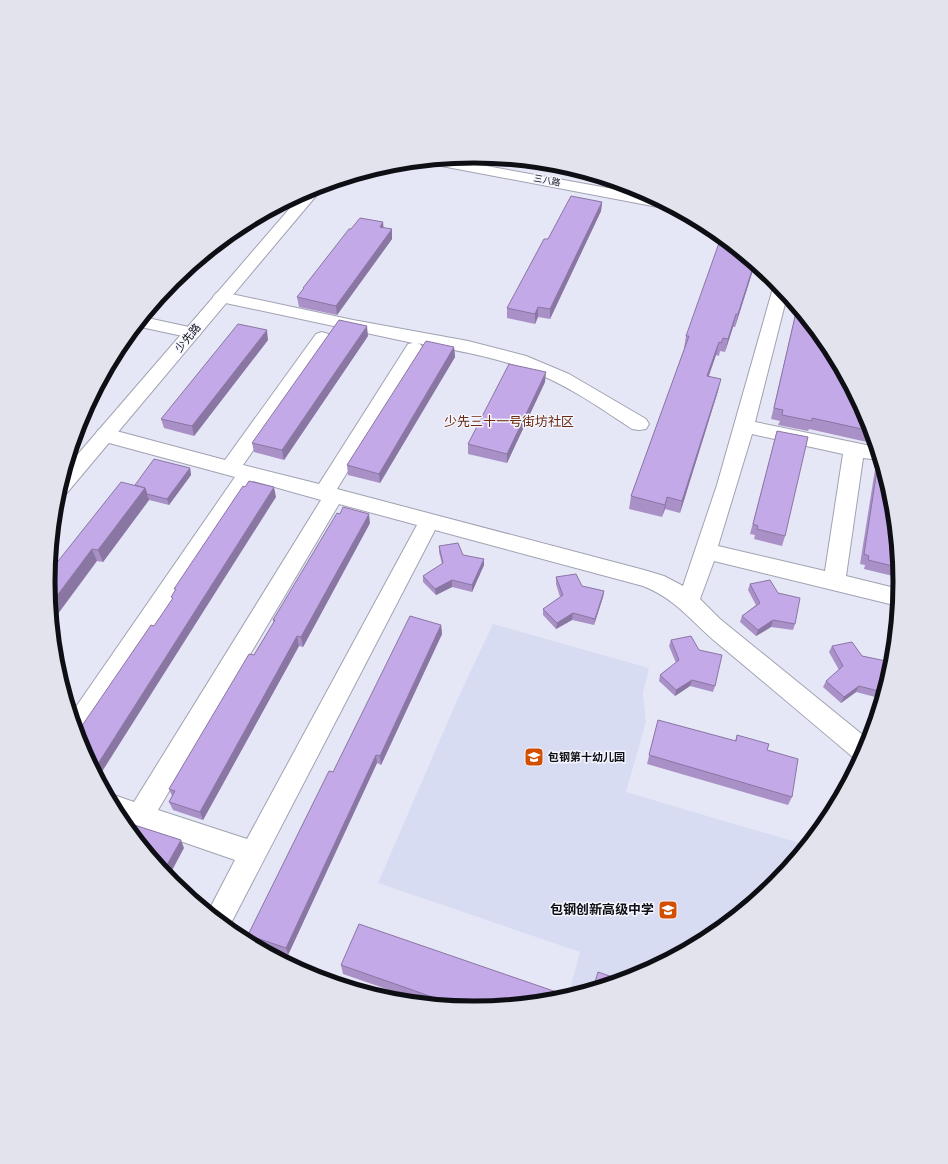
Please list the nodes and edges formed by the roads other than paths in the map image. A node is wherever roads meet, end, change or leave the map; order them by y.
1 (452, 164) edge
2 (306, 198) edge
3 (641, 198) edge
4 (779, 295) edge
5 (222, 297) junction
6 (146, 322) edge
7 (192, 333) junction
8 (322, 338) dead end
9 (414, 348) dead end
10 (639, 424) dead end
11 (744, 426) junction
12 (104, 435) junction
13 (854, 449) junction
14 (873, 453) edge
15 (239, 470) junction
16 (68, 477) edge
17 (329, 494) junction
18 (430, 520) junction
19 (706, 551) junction
20 (834, 582) junction
21 (892, 597) edge
22 (688, 602) junction
23 (79, 722) edge
24 (859, 747) edge
25 (123, 810) edge
26 (140, 816) junction
27 (253, 854) junction
28 (221, 915) edge

1 - 3 street, 三八路
2 - 5 street, 少先路
4 - 11 street
5 - 7 street, 少先路
5 - 10 street
6 - 7 street
7 - 12 street, 少先路
8 - 15 street
9 - 17 street
11 - 13 street
11 - 19 street
12 - 15 street
12 - 16 street, 少先路
13 - 14 street
13 - 20 street
15 - 17 street
15 - 23 street
17 - 18 street
17 - 26 street
18 - 22 street
18 - 27 street
19 - 20 street
19 - 22 street
20 - 21 street
22 - 24 street
25 - 26 street
26 - 27 street
27 - 28 street

